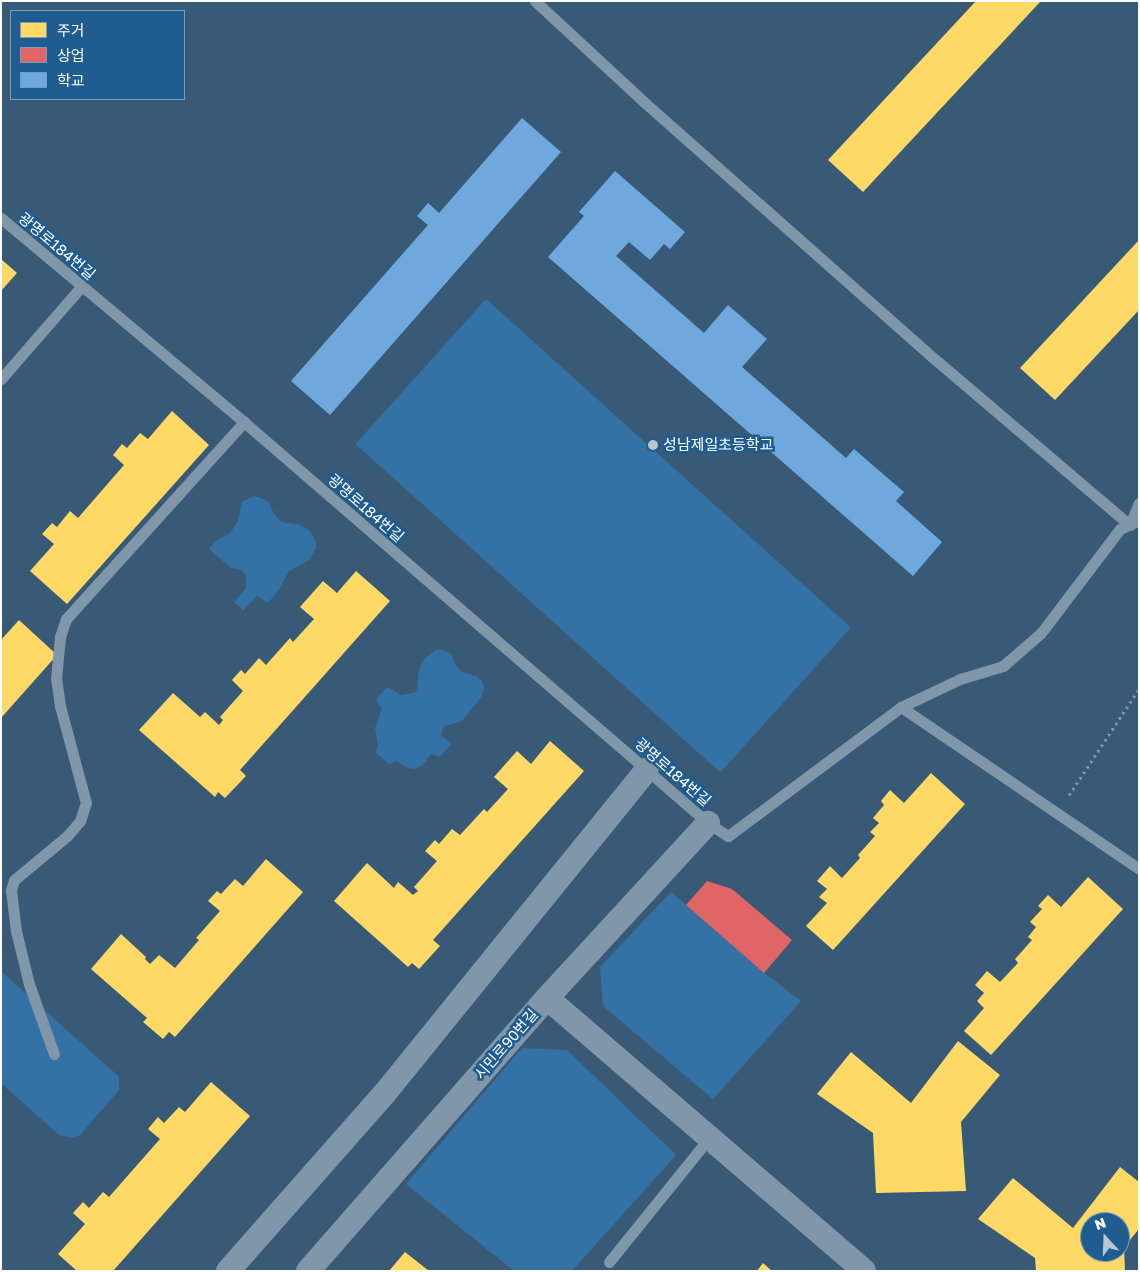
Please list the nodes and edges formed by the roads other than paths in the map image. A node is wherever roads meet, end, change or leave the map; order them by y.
1 (535, 1) edge
2 (1, 218) edge
3 (81, 287) junction
4 (1, 379) edge
5 (244, 422) junction
6 (1139, 504) edge
7 (1134, 522) edge
8 (901, 707) junction
9 (647, 770) junction
10 (708, 823) junction
11 (1139, 869) edge
12 (547, 998) junction
13 (54, 1054) dead end
14 (710, 1138) junction
15 (609, 1262) dead end
16 (228, 1271) edge
17 (308, 1271) edge
18 (864, 1271) edge

1 - 7 lane
2 - 3 lane, 광명로184번길
3 - 4 lane
3 - 5 lane, 광명로184번길
5 - 9 lane, 광명로184번길
5 - 13 lane
6 - 7 lane
7 - 8 lane
8 - 10 lane, 광명로184번길
8 - 11 lane
9 - 10 lane, 광명로184번길
9 - 16 street
10 - 12 street, 시민로90번길
12 - 14 street
12 - 17 street, 시민로90번길
14 - 15 lane
14 - 18 street

